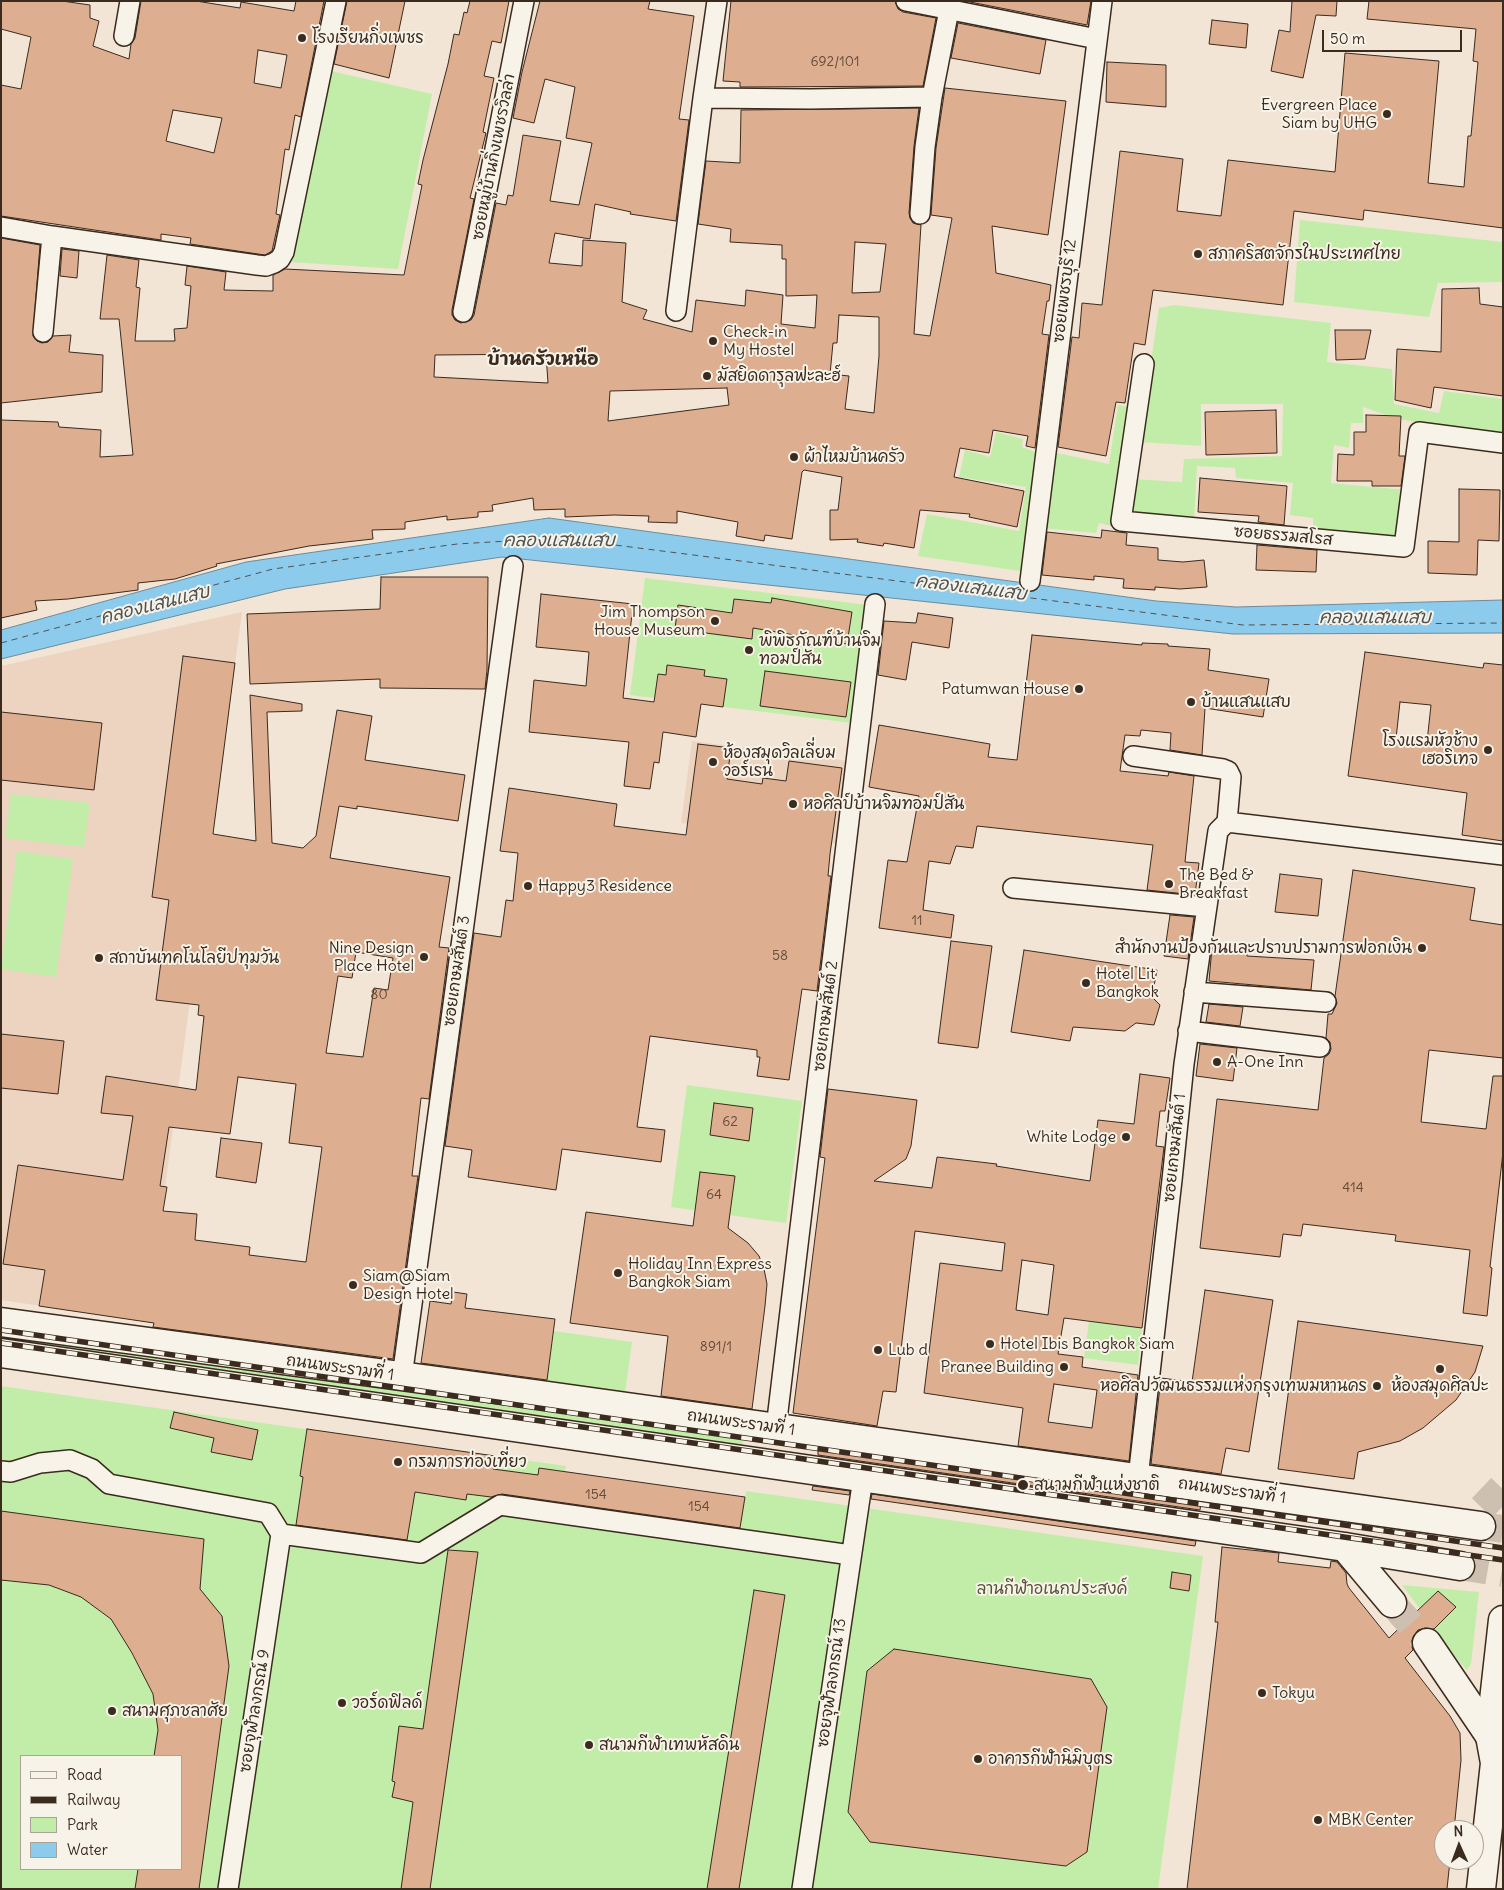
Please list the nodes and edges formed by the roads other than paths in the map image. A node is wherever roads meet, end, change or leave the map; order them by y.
1 (130, 1) edge
2 (336, 1) edge
3 (524, 1) edge
4 (717, 1) edge
5 (906, 1) edge
6 (1102, 1) edge
7 (949, 10) junction
8 (124, 36) dead end
9 (1097, 39) junction
10 (932, 97) junction
11 (703, 98) junction
12 (920, 214) dead end
13 (1, 227) edge
14 (52, 236) junction
15 (676, 311) dead end
16 (463, 312) dead end
17 (44, 332) dead end
18 (1144, 364) dead end
19 (1503, 443) edge
20 (513, 566) dead end
21 (1030, 582) dead end
22 (875, 604) dead end
23 (1133, 756) dead end
24 (1227, 822) junction
25 (1503, 855) edge
26 (1013, 888) dead end
27 (1206, 907) junction
28 (1194, 992) junction
29 (1326, 1002) dead end
30 (1188, 1031) junction
31 (1320, 1047) dead end
32 (1, 1322) edge
33 (1, 1353) edge
34 (402, 1377) junction
35 (776, 1428) junction
36 (1, 1471) edge
37 (863, 1478) junction
38 (1138, 1478) junction
39 (1482, 1517) tunnel mouth
40 (281, 1534) junction
41 (1345, 1547) junction
42 (851, 1555) junction
43 (1460, 1566) tunnel mouth
44 (1392, 1603) tunnel mouth
45 (1503, 1620) edge
46 (1427, 1643) tunnel mouth
47 (1500, 1664) edge
48 (1490, 1736) junction
49 (228, 1889) edge
50 (802, 1889) edge
51 (1481, 1889) edge

1 - 8 street
2 - 14 street
3 - 16 street, ซอยหมู่บ้านกิ่งเพชรวิลล่า
4 - 11 street
5 - 7 street
6 - 9 street, ซอยเพชรบุรี 12
7 - 9 street
7 - 10 street
9 - 21 street, ซอยเพชรบุรี 12
10 - 11 street
10 - 12 street
11 - 15 street
13 - 14 street
14 - 17 street
18 - 19 street, ซอยธรรมสโรส
20 - 34 street, ซอยเกษมสันต์ 3
22 - 35 street, ซอยเกษมสันต์ 2
23 - 24 street, ซอยเกษมสันต์ 1
24 - 25 street
24 - 27 street, ซอยเกษมสันต์ 1
26 - 27 street
27 - 28 street, ซอยเกษมสันต์ 1
28 - 29 street
28 - 30 street, ซอยเกษมสันต์ 1
30 - 31 street
30 - 38 street, ซอยเกษมสันต์ 1
32 - 34 main road, ถนนพระรามที่ 1
33 - 37 main road
34 - 35 main road, ถนนพระรามที่ 1
35 - 38 main road, ถนนพระรามที่ 1
36 - 40 street
37 - 41 main road
37 - 42 street, ซอยจุฬาลงกรณ์ 13
38 - 39 main road, ถนนพระรามที่ 1
40 - 42 street
40 - 49 street, ซอยจุฬาลงกรณ์ 9
41 - 43 main road
41 - 44 main road
42 - 50 street, ซอยจุฬาลงกรณ์ 13
45 - 47 main road
46 - 48 main road
47 - 48 main road
48 - 51 main road

